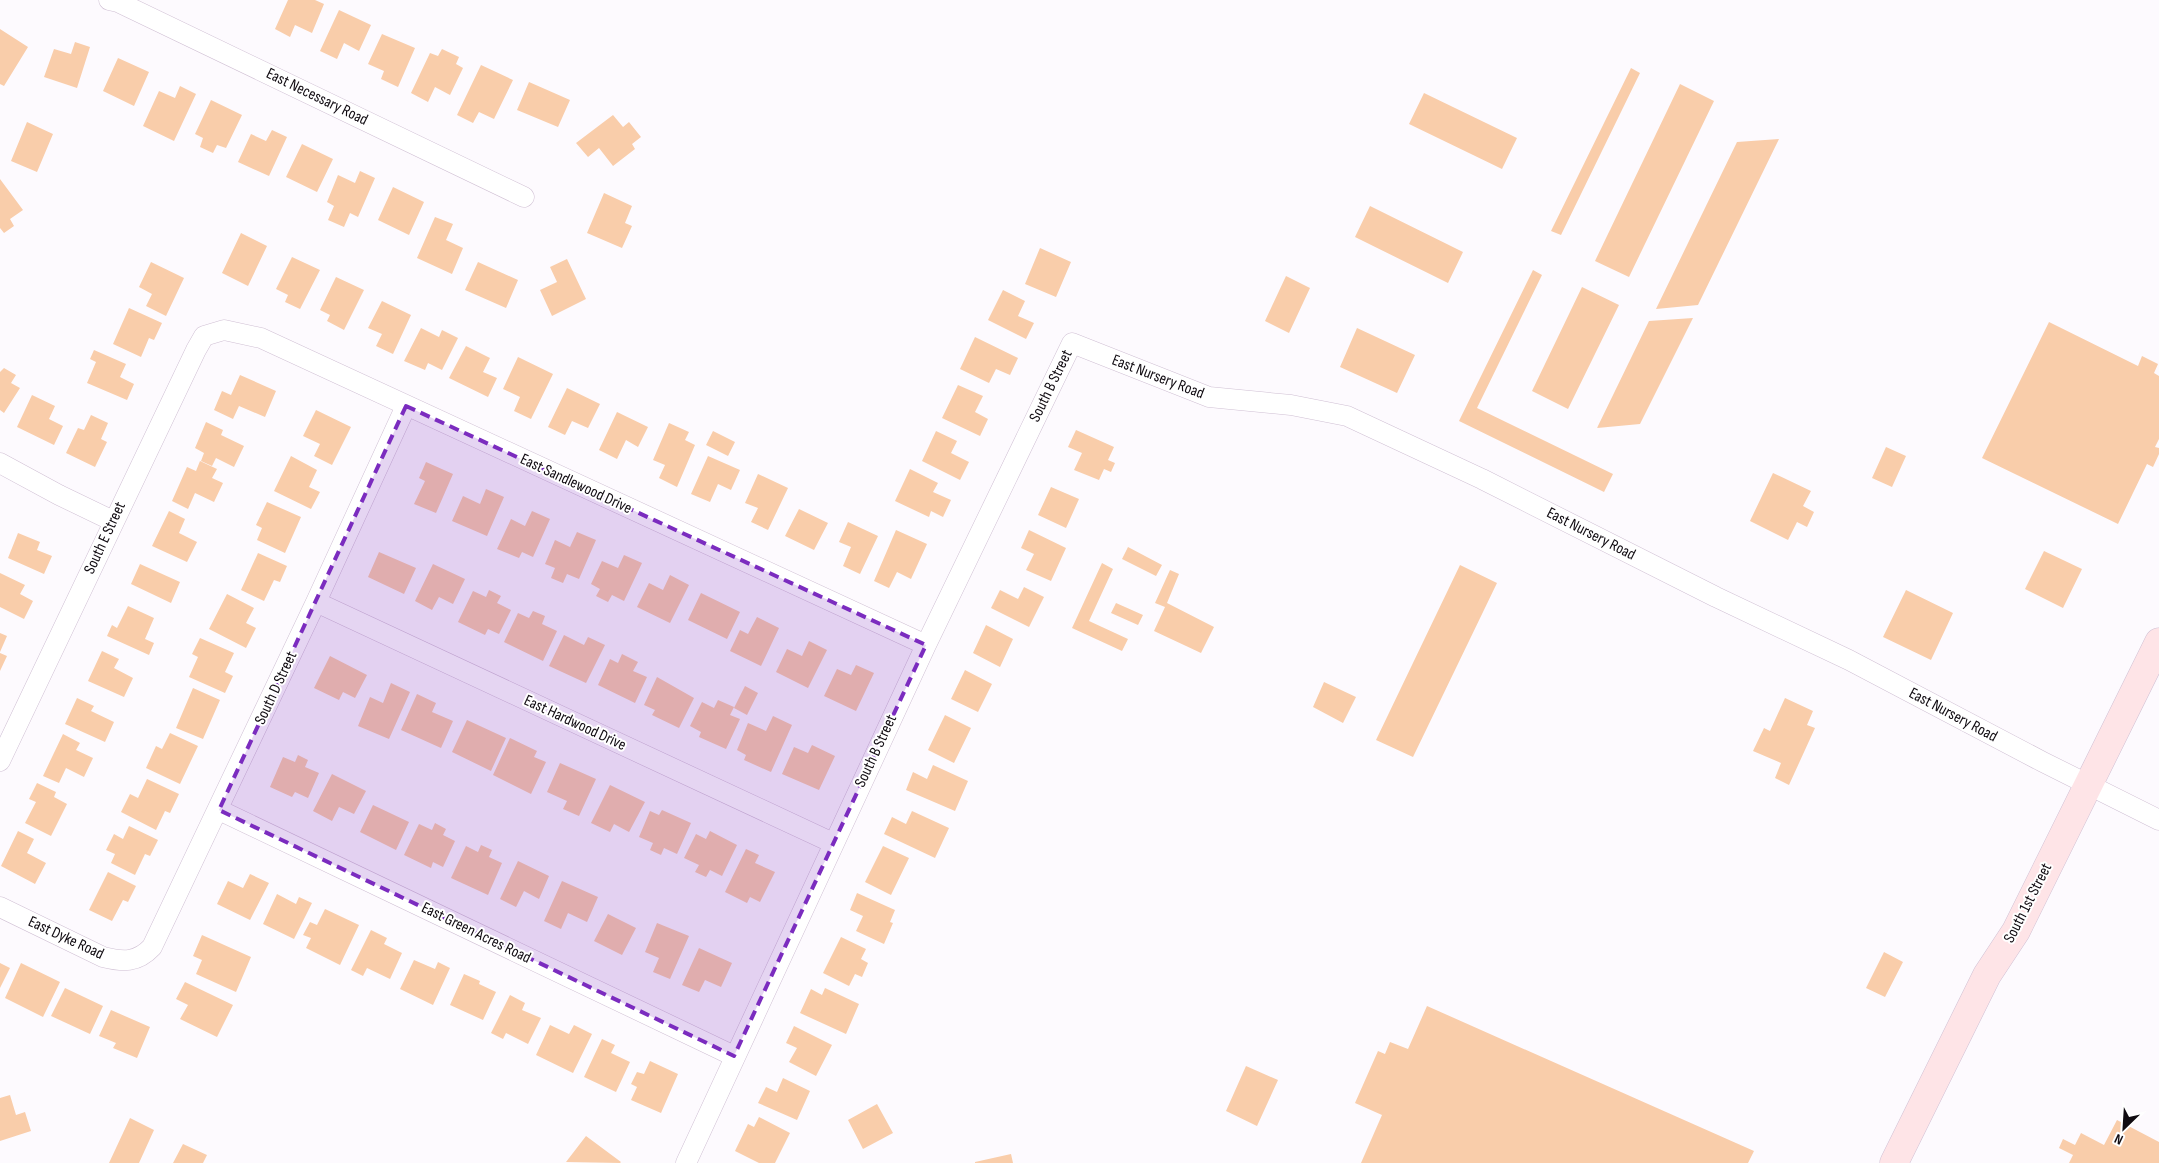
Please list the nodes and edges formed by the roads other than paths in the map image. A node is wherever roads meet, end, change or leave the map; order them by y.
1 (109, 0) edge
2 (524, 197) dead end
3 (224, 330) joint
4 (1072, 343) joint
5 (406, 406) junction
6 (0, 463) edge
7 (113, 521) junction
8 (316, 602) junction
9 (2159, 642) edge
10 (926, 645) junction
11 (0, 761) edge
12 (2088, 786) junction
13 (219, 810) junction
14 (2159, 820) edge
15 (833, 843) junction
16 (0, 907) edge
17 (134, 961) joint
18 (734, 1056) junction
19 (686, 1163) edge
20 (1894, 1163) edge

1 - 2 street, East Necessary Road
3 - 5 street, East Sandlewood Drive
3 - 7 street, South E Street
4 - 10 street, South B Street
4 - 12 street, East Nursery Road
5 - 8 street, South D Street
5 - 10 street, East Sandlewood Drive
6 - 7 street
7 - 11 street, South E Street
8 - 13 street, South D Street
8 - 15 street, East Hardwood Drive
9 - 12 main road, South 1st Street
10 - 15 street, South B Street
12 - 14 street, East Nursery Road
12 - 20 main road, South 1st Street
13 - 17 street, South D Street
13 - 18 street, East Green Acres Road
15 - 18 street, South B Street
16 - 17 street, East Dyke Road
18 - 19 street, South B Street

